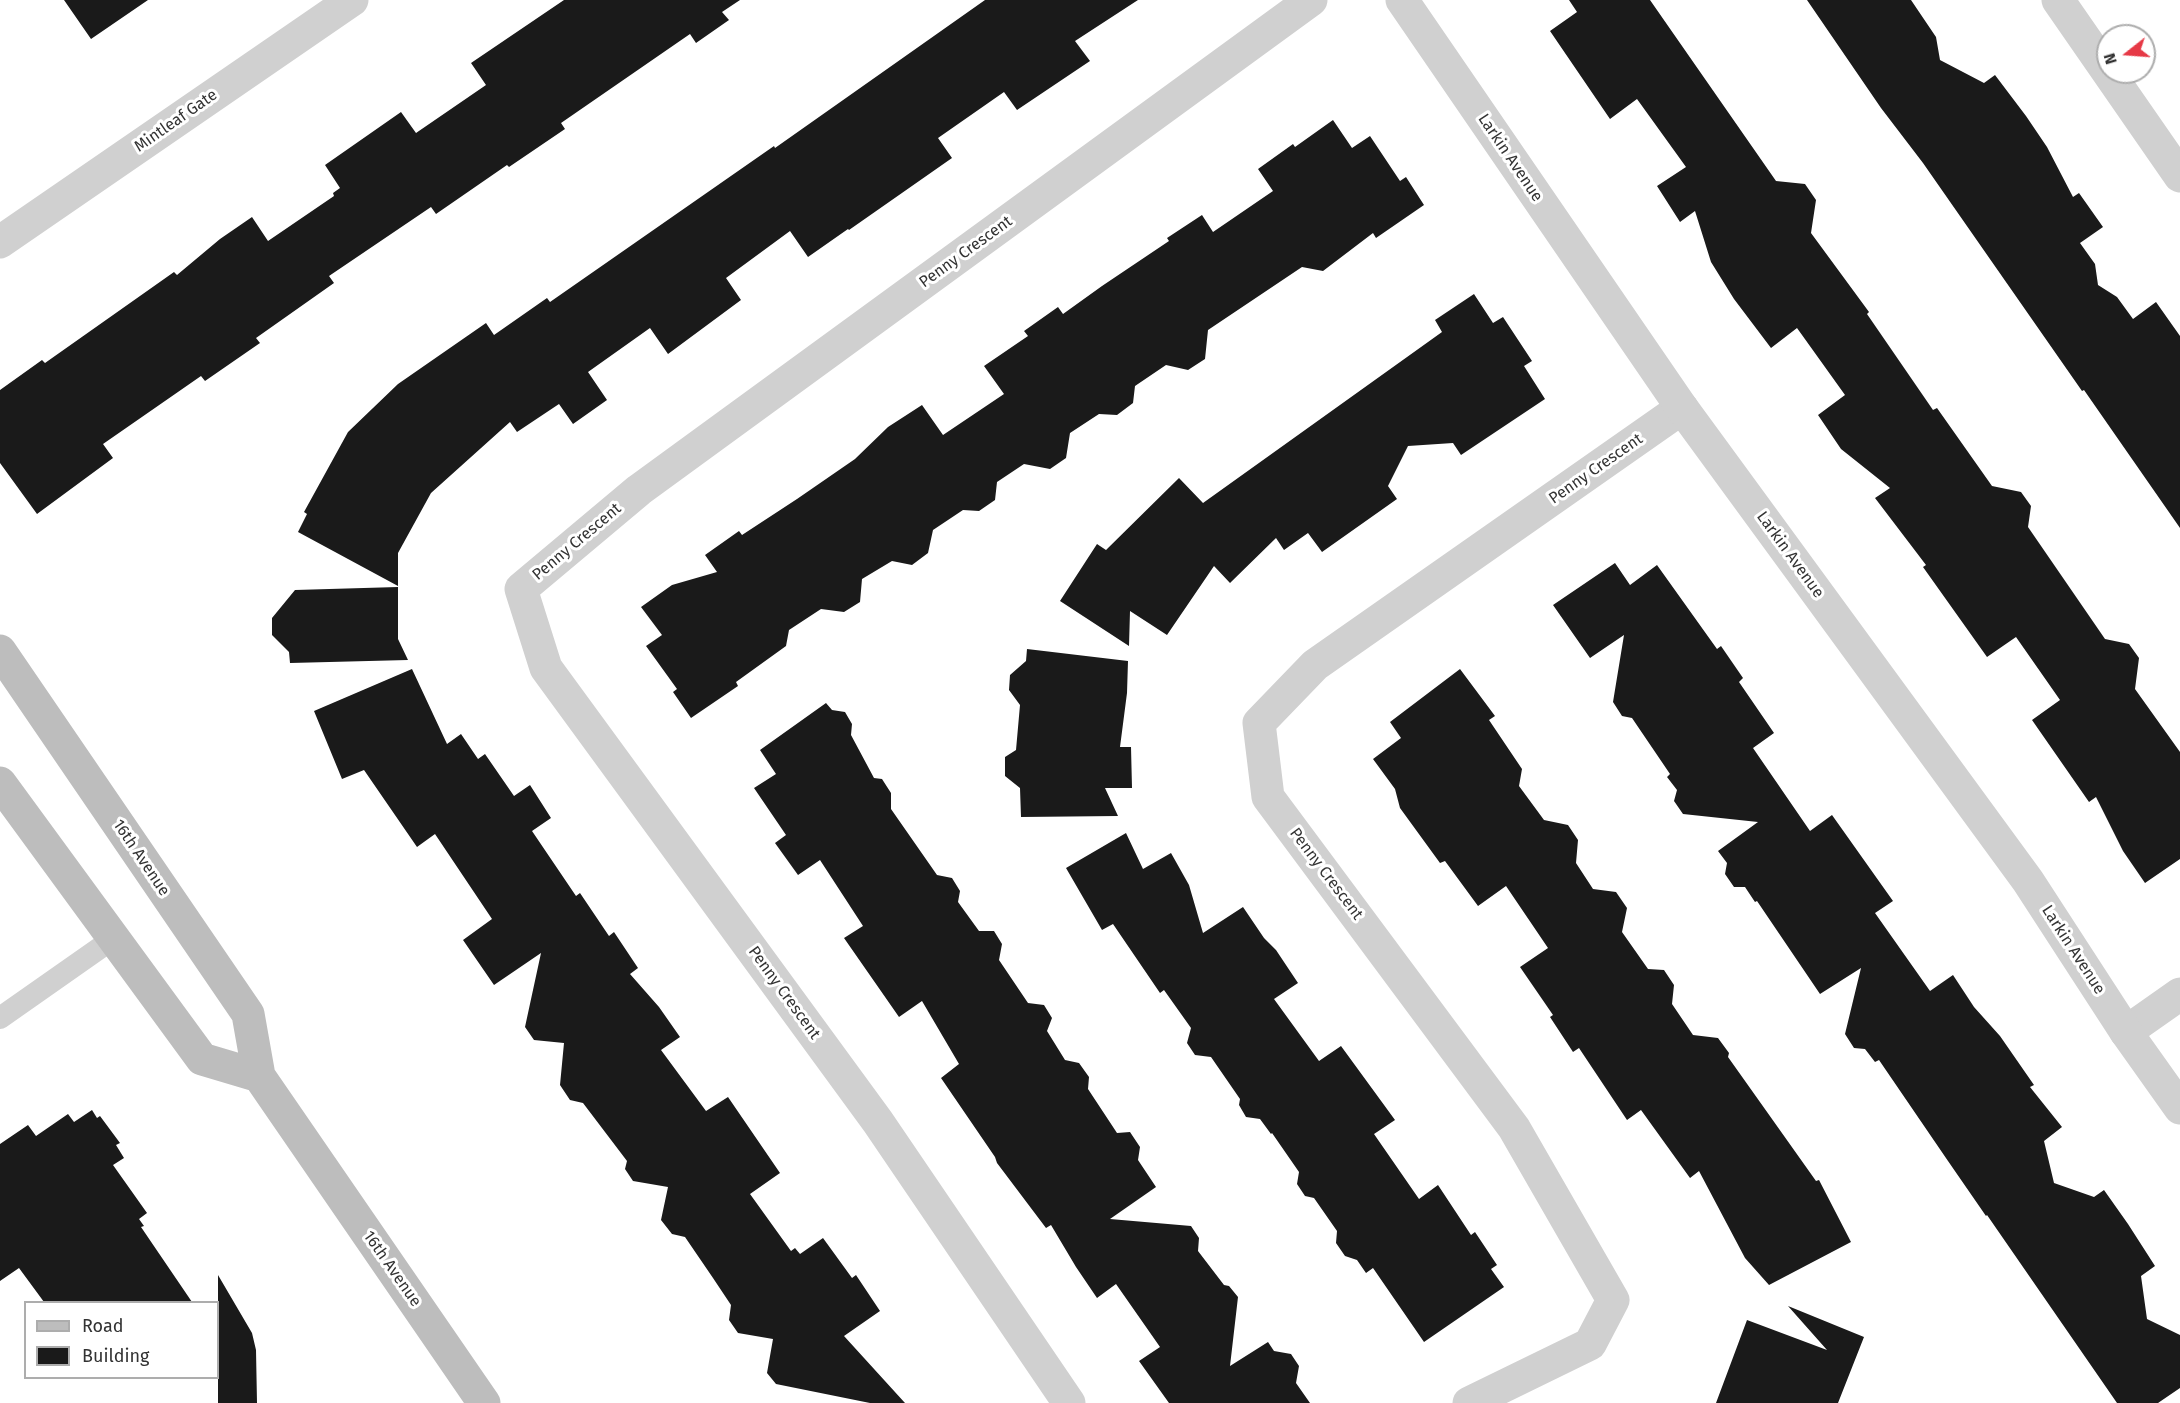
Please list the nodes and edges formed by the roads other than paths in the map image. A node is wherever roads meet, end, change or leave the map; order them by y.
1 (352, 0) edge
2 (1311, 0) edge
3 (1402, 0) edge
4 (2058, 0) edge
5 (2180, 176) edge
6 (0, 243) edge
7 (1682, 408) junction
8 (0, 651) edge
9 (0, 783) edge
10 (114, 938) junction
11 (2180, 994) edge
12 (0, 1018) edge
13 (2126, 1032) junction
14 (259, 1076) junction
15 (2180, 1108) edge
16 (484, 1403) edge
17 (1069, 1403) edge
18 (1469, 1403) edge

1 - 6 street, Mintleaf Gate
2 - 17 street, Penny Crescent
3 - 7 street, Larkin Avenue
4 - 5 street
7 - 13 street, Larkin Avenue
7 - 18 street, Penny Crescent
8 - 14 main road, 16th Avenue
9 - 10 main road
10 - 12 lane
10 - 14 main road
11 - 13 street
13 - 15 street, Larkin Avenue
14 - 16 main road, 16th Avenue

